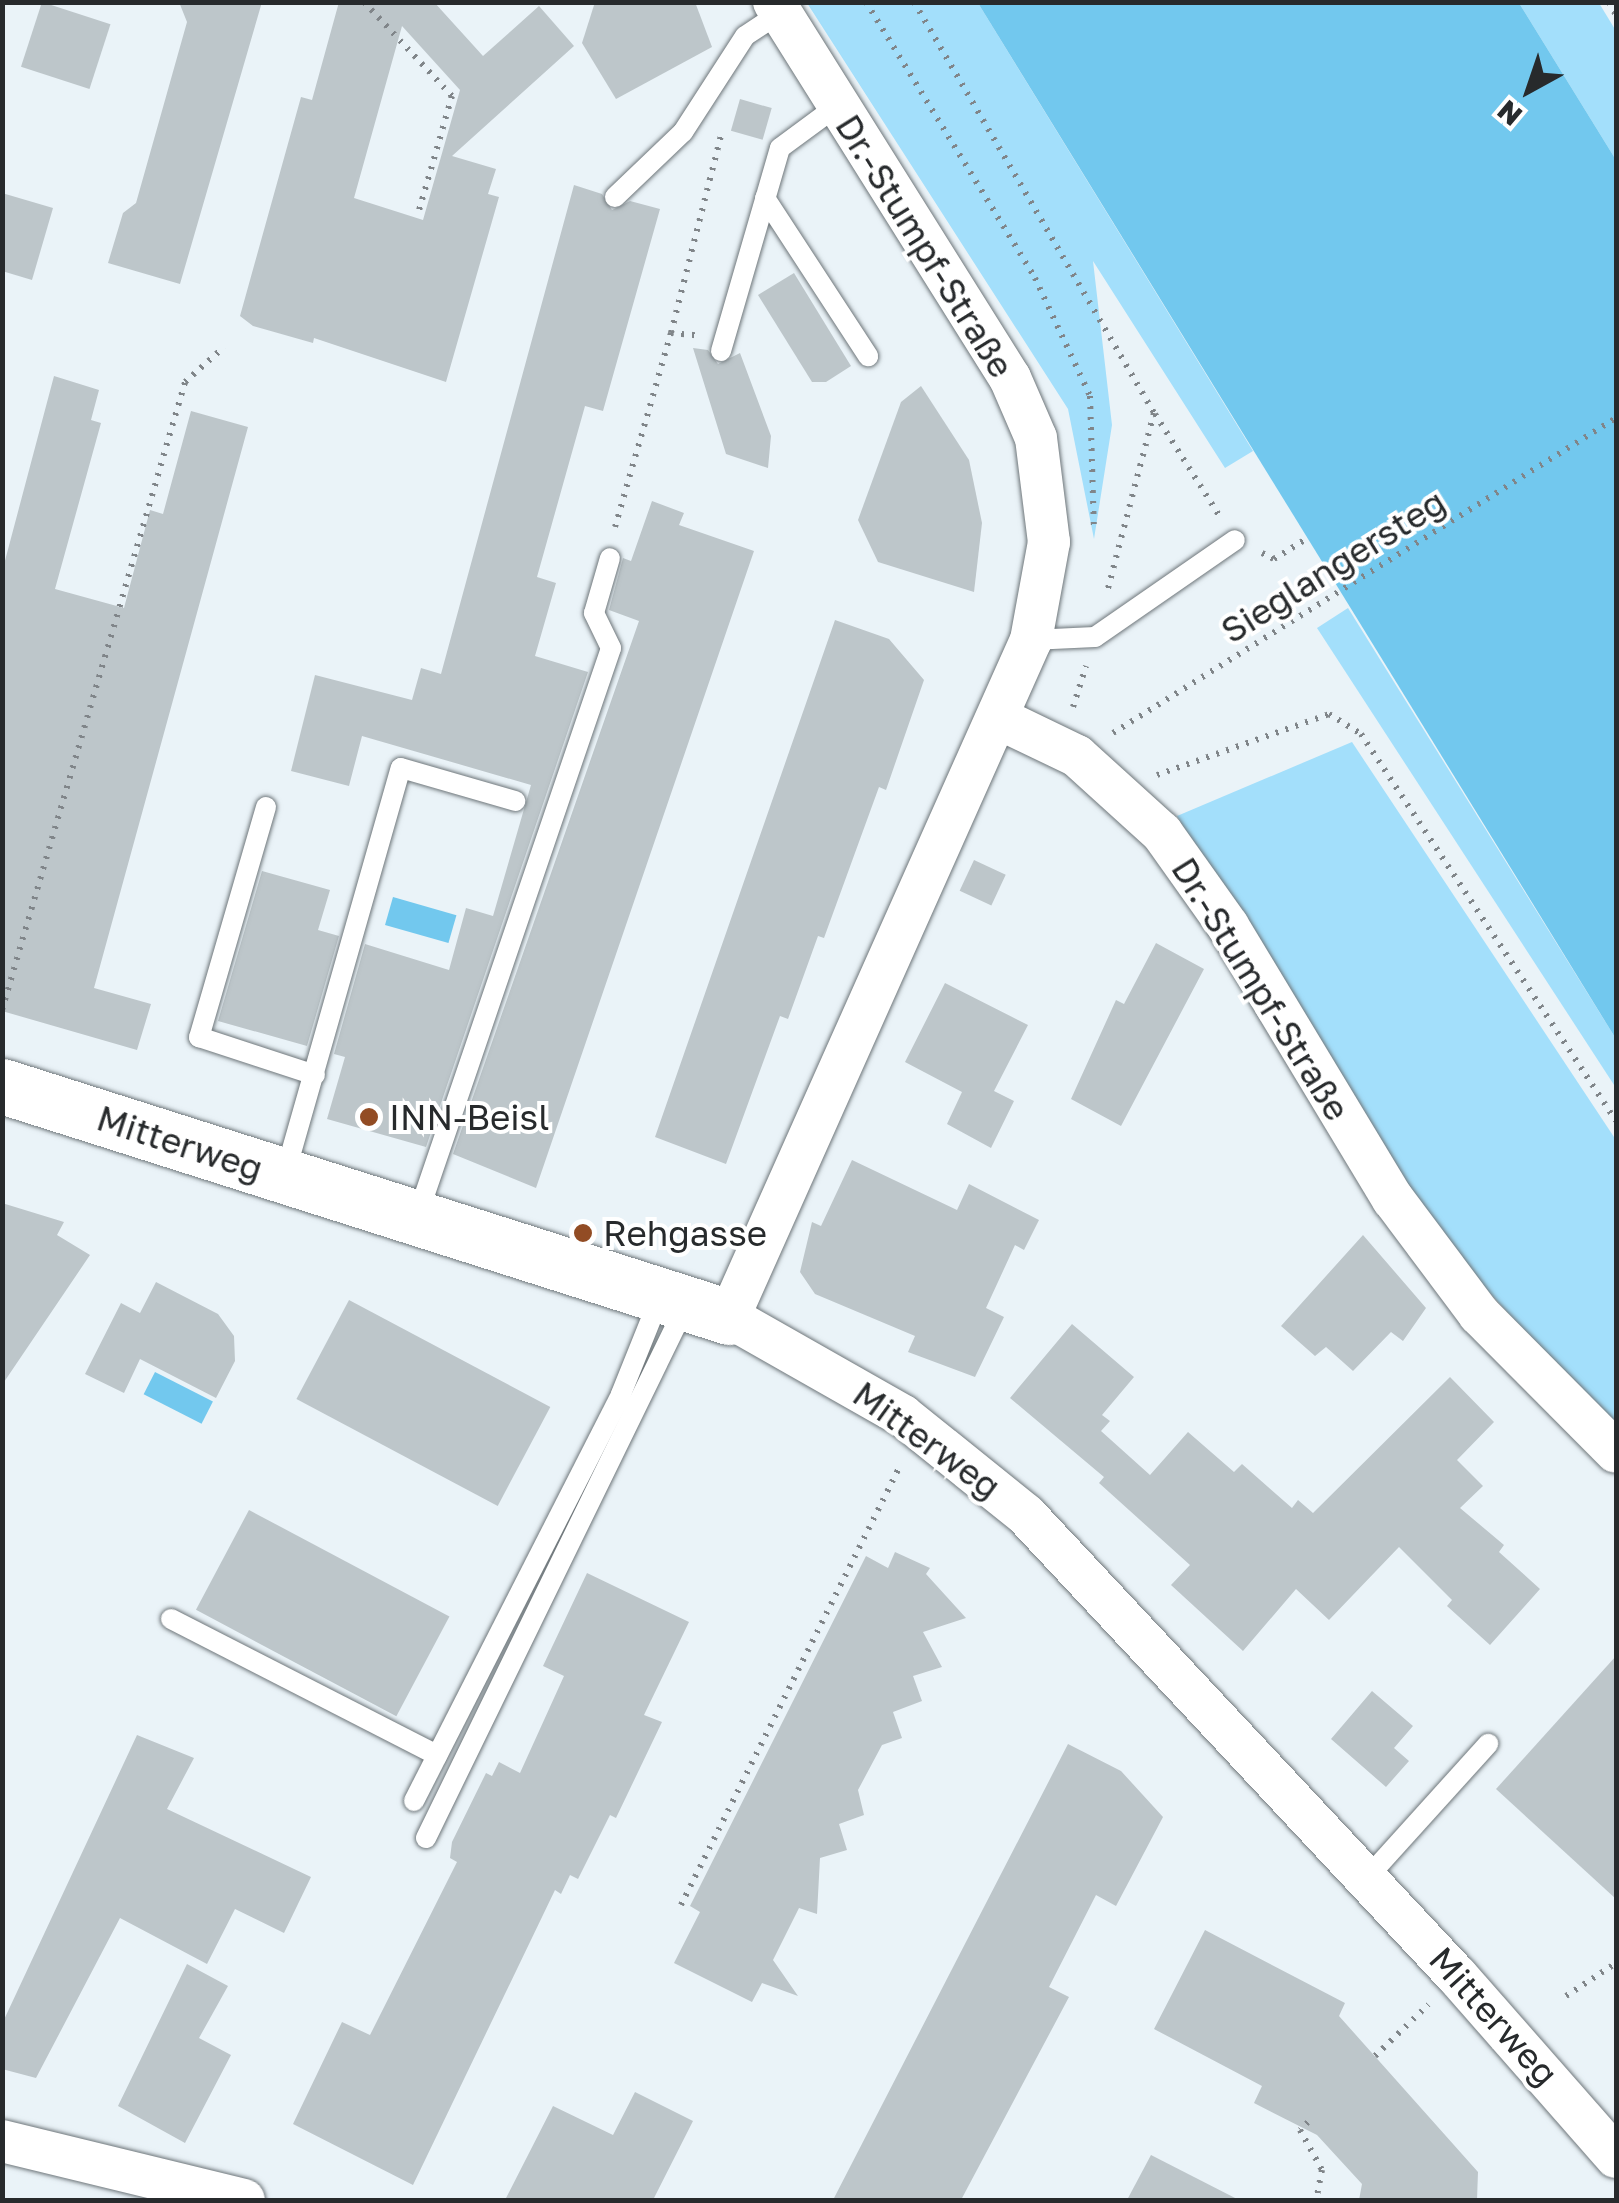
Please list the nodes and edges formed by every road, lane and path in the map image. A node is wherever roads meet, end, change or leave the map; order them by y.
1 (364, 2) edge
2 (866, 2) edge
3 (914, 2) edge
4 (1609, 2) edge
5 (777, 8) edge
6 (1616, 15) edge
7 (837, 106) junction
8 (724, 125) dead end
9 (615, 198) dead end
10 (766, 198) junction
11 (419, 210) dead end
12 (671, 332) junction
13 (723, 344) joint
14 (224, 347) dead end
15 (868, 356) dead end
16 (1154, 412) junction
17 (1616, 418) edge
18 (1094, 538) dead end
19 (1235, 540) junction
20 (1306, 540) dead end
21 (610, 558) joint
22 (1095, 637) junction
23 (1031, 640) junction
24 (998, 718) junction
25 (1076, 756) junction
26 (1114, 791) junction
27 (515, 801) dead end
28 (266, 807) dead end
29 (2, 1010) edge
30 (315, 1075) junction
31 (2, 1086) edge
32 (1616, 1121) edge
33 (284, 1176) junction
34 (417, 1218) junction
35 (692, 1305) junction
36 (922, 1429) junction
37 (1616, 1452) edge
38 (171, 1619) dead end
39 (1488, 1744) dead end
40 (438, 1754) junction
41 (414, 1801) dead end
42 (426, 1838) dead end
43 (1367, 1878) junction
44 (681, 1904) dead end
45 (1616, 1963) edge
46 (1457, 1976) junction
47 (1566, 1996) dead end
48 (1376, 2056) dead end
49 (1308, 2122) dead end
50 (2, 2141) edge
51 (1616, 2156) edge
52 (244, 2200) edge
53 (1316, 2200) edge

1 - 11 path
2 - 18 path
3 - 16 path
4 - 6 path
5 - 7 street, Dr.-Stumpf-Straße
5 - 9 lane
7 - 10 lane
7 - 23 street, Dr.-Stumpf-Straße
8 - 12 path
10 - 13 lane
10 - 15 lane
12 - 13 path
12 - 21 path
14 - 29 path
16 - 19 path
16 - 22 path
17 - 25 path, Sieglangersteg
19 - 20 path
19 - 22 lane
21 - 34 lane
22 - 23 lane
22 - 25 path
23 - 24 street, Dr.-Stumpf-Straße
24 - 25 street, Dr.-Stumpf-Straße
24 - 35 street
25 - 26 street, Dr.-Stumpf-Straße
26 - 32 path
26 - 37 street, Dr.-Stumpf-Straße
27 - 30 lane
28 - 30 lane
30 - 33 lane
31 - 33 street, Mitterweg
33 - 34 street, Mitterweg
34 - 35 street, Mitterweg
35 - 36 street, Mitterweg
35 - 40 lane
35 - 42 lane
36 - 43 street, Mitterweg
36 - 44 path
38 - 40 lane
39 - 43 lane
40 - 41 lane
43 - 46 street, Mitterweg
45 - 47 path
46 - 48 path
46 - 51 street, Mitterweg
49 - 53 path
50 - 52 street

